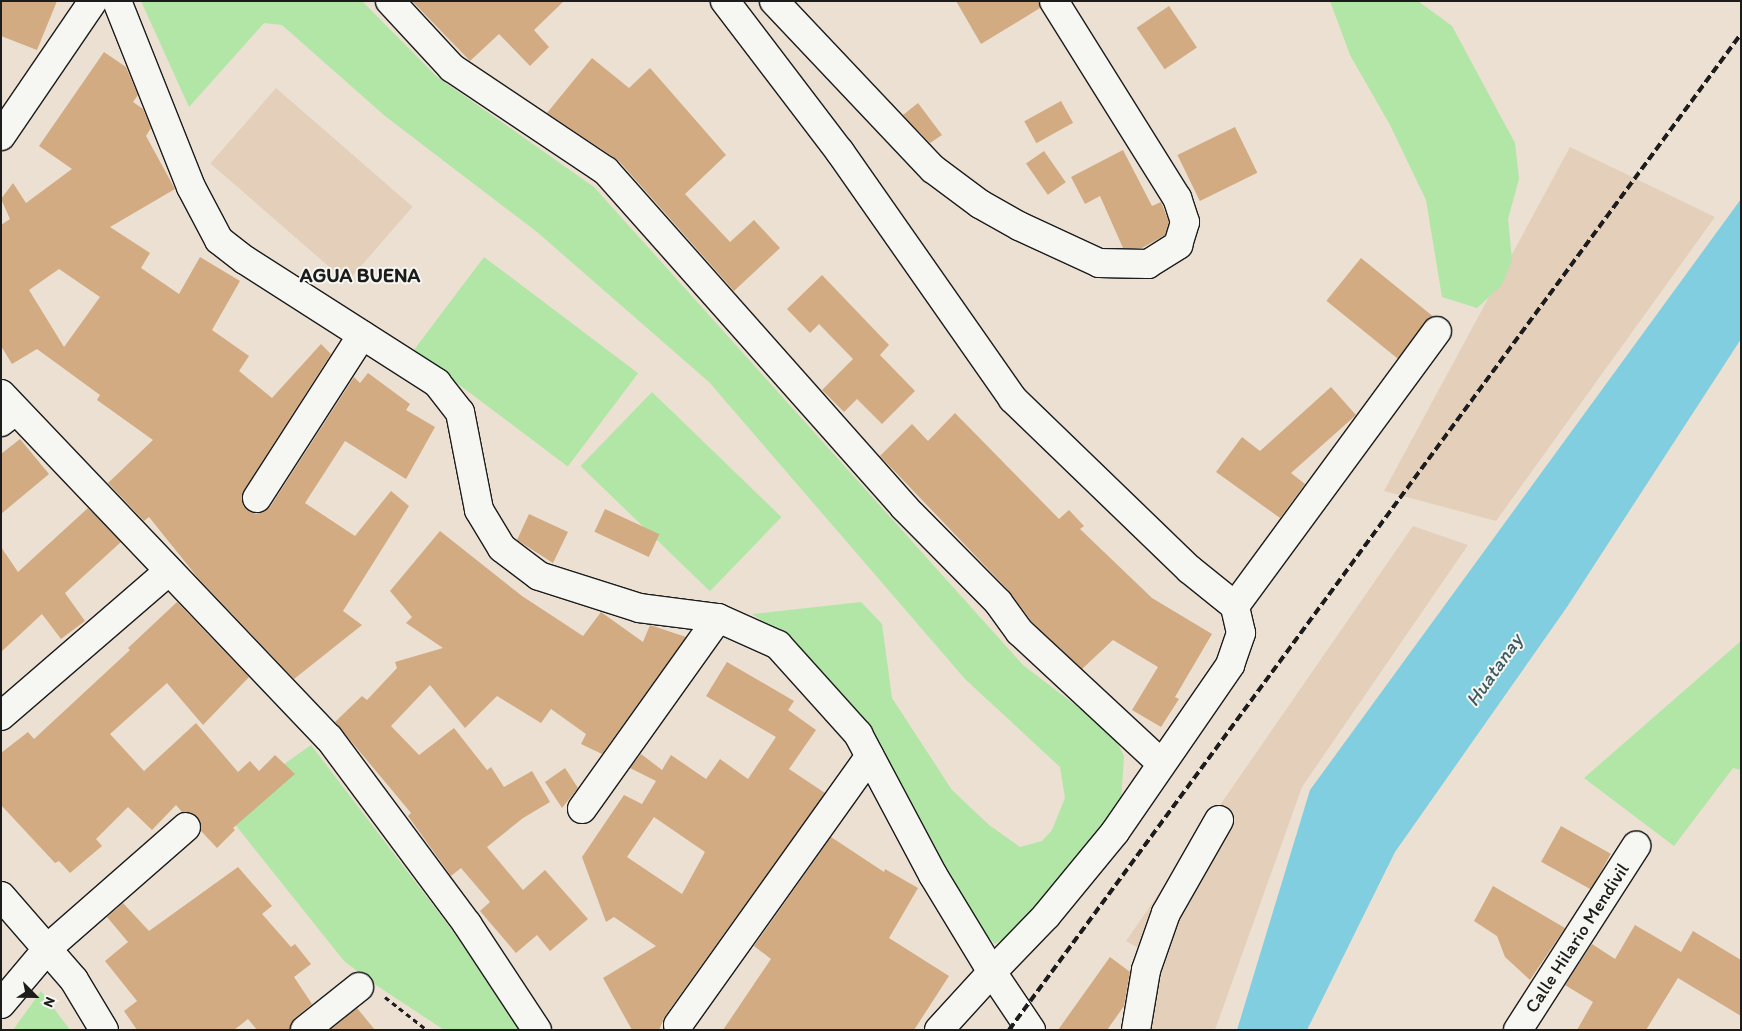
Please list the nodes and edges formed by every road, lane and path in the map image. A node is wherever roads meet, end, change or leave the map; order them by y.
1 (93, 1) edge
2 (117, 1) edge
3 (390, 1) edge
4 (774, 1) edge
5 (1054, 1) edge
6 (727, 2) edge
7 (1, 136) edge
8 (1437, 331) dead end
9 (362, 335) junction
10 (6, 409) edge
11 (257, 498) dead end
12 (169, 571) junction
13 (1236, 606) junction
14 (718, 618) junction
15 (1, 716) edge
16 (870, 756) junction
17 (1161, 763) junction
18 (582, 809) dead end
19 (1219, 820) dead end
20 (186, 827) dead end
21 (1636, 846) dead end
22 (1, 896) edge
23 (49, 947) junction
24 (992, 972) junction
25 (359, 987) joint
26 (1, 1004) edge
27 (678, 1025) dead end
28 (104, 1030) edge
29 (305, 1030) edge
30 (427, 1030) edge
31 (537, 1030) edge
32 (939, 1030) edge
33 (1031, 1030) edge
34 (1136, 1030) edge
35 (1518, 1030) edge

1 - 7 street
2 - 9 street
3 - 17 street
4 - 5 street
6 - 13 street
8 - 13 street
9 - 11 street
9 - 14 street
10 - 12 street
12 - 15 street
12 - 31 street
13 - 17 street
14 - 16 street
14 - 18 street
16 - 24 street
16 - 27 street
17 - 24 street
19 - 34 street
20 - 23 street
21 - 35 street, Calle Hilario Mendivil
22 - 23 street
23 - 26 street
23 - 28 street
24 - 32 street
24 - 33 street
25 - 29 street
25 - 30 path

